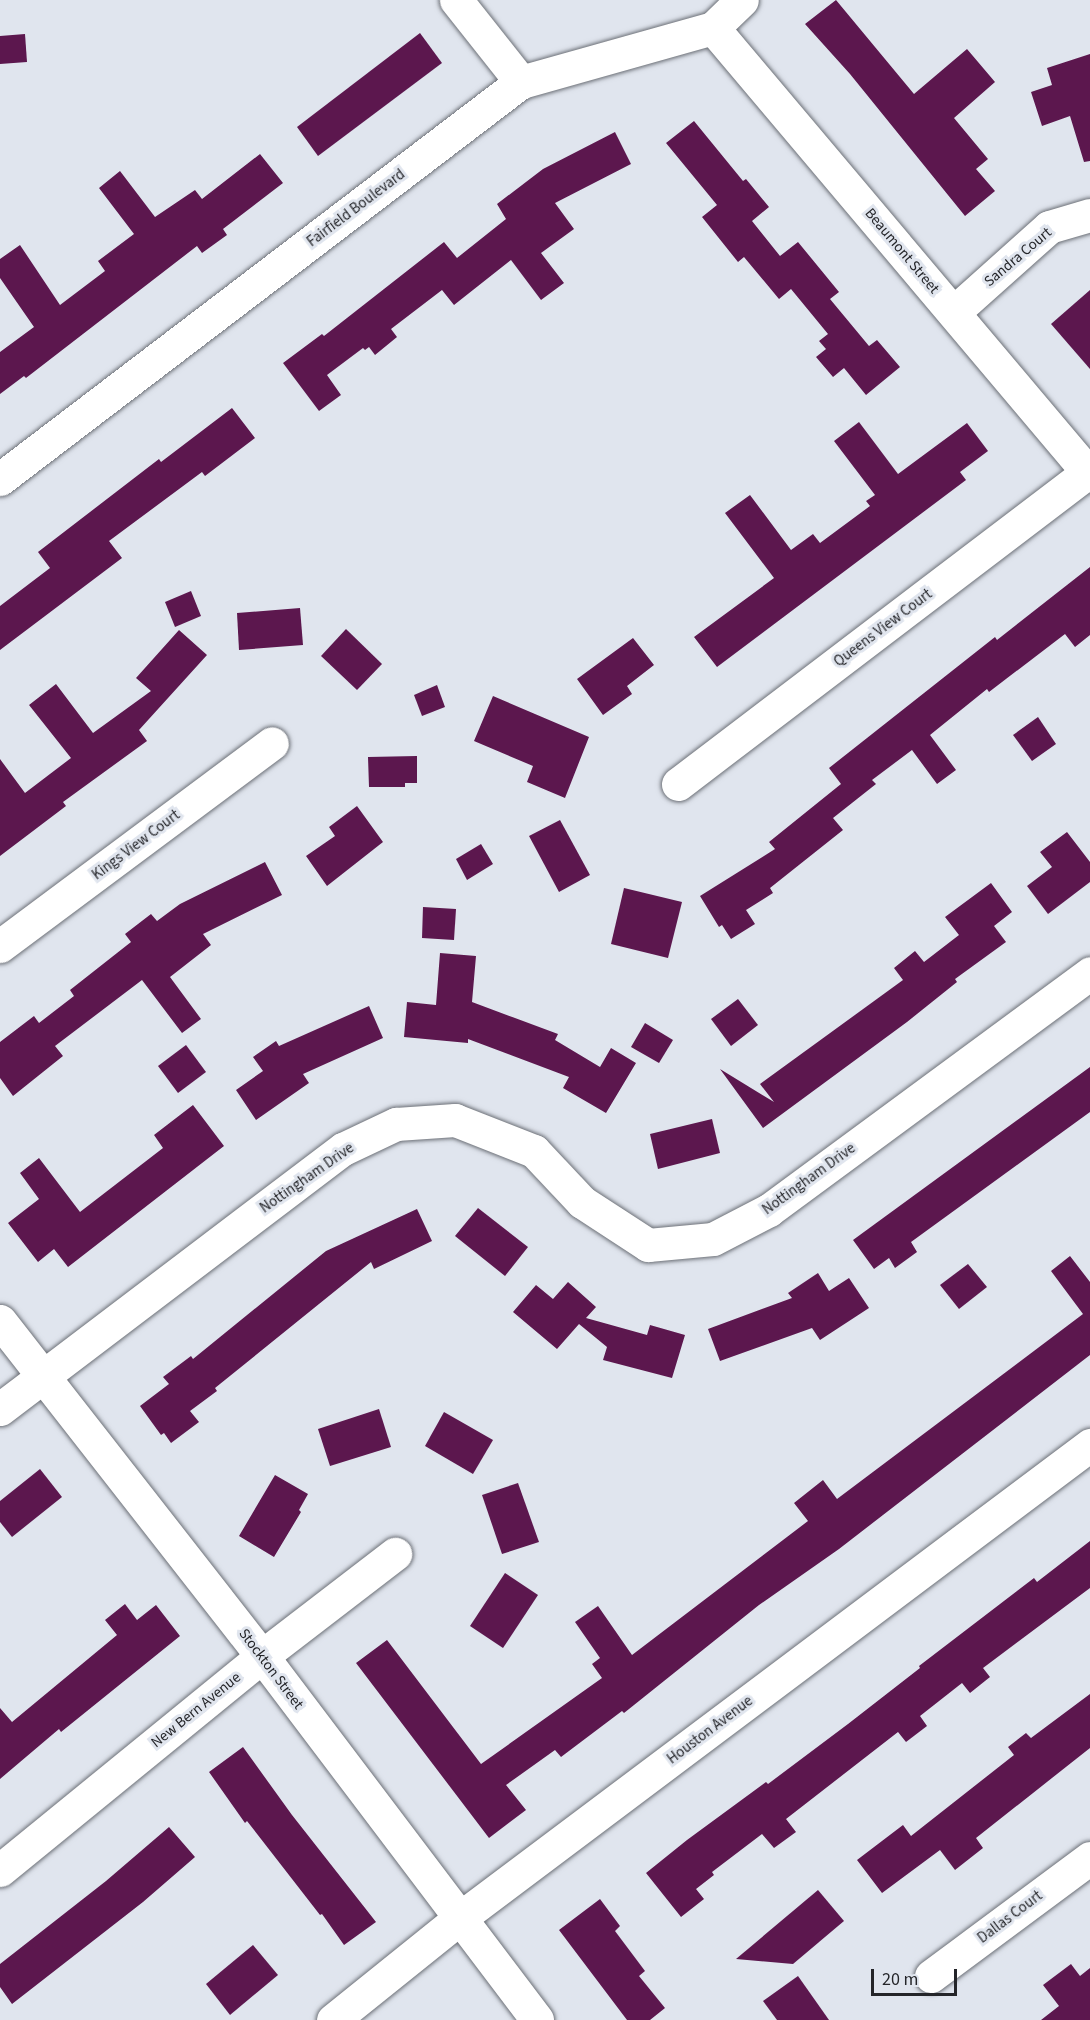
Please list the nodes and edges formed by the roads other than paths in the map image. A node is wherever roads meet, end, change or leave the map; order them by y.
1 (456, 0) edge
2 (742, 0) edge
3 (713, 28) junction
4 (521, 82) junction
5 (1090, 215) edge
6 (954, 312) junction
7 (1089, 474) edge
8 (0, 479) edge
9 (272, 743) dead end
10 (678, 784) dead end
11 (0, 946) edge
12 (1090, 974) edge
13 (0, 1321) edge
14 (43, 1375) junction
15 (0, 1409) edge
16 (1090, 1445) edge
17 (395, 1554) dead end
18 (261, 1656) junction
19 (1090, 1858) edge
20 (0, 1870) edge
21 (460, 1918) junction
22 (931, 1976) dead end
23 (333, 2020) edge
24 (537, 2020) edge

1 - 4 street
2 - 3 street, Fairfield Boulevard
3 - 4 street, Fairfield Boulevard
3 - 6 street, Beaumont Street
4 - 8 street, Fairfield Boulevard
5 - 6 street, Sandra Court
6 - 7 street, Beaumont Street
7 - 10 street, Queens View Court
9 - 11 street, Kings View Court
12 - 14 street, Nottingham Drive
13 - 14 street, Stockton Street
14 - 15 street, Nottingham Drive
14 - 18 street, Stockton Street
16 - 21 street, Houston Avenue
17 - 18 street, New Bern Avenue
18 - 20 street, New Bern Avenue
18 - 21 street, Stockton Street
19 - 22 street, Dallas Court
21 - 23 street, Houston Avenue
21 - 24 street, Stockton Street

